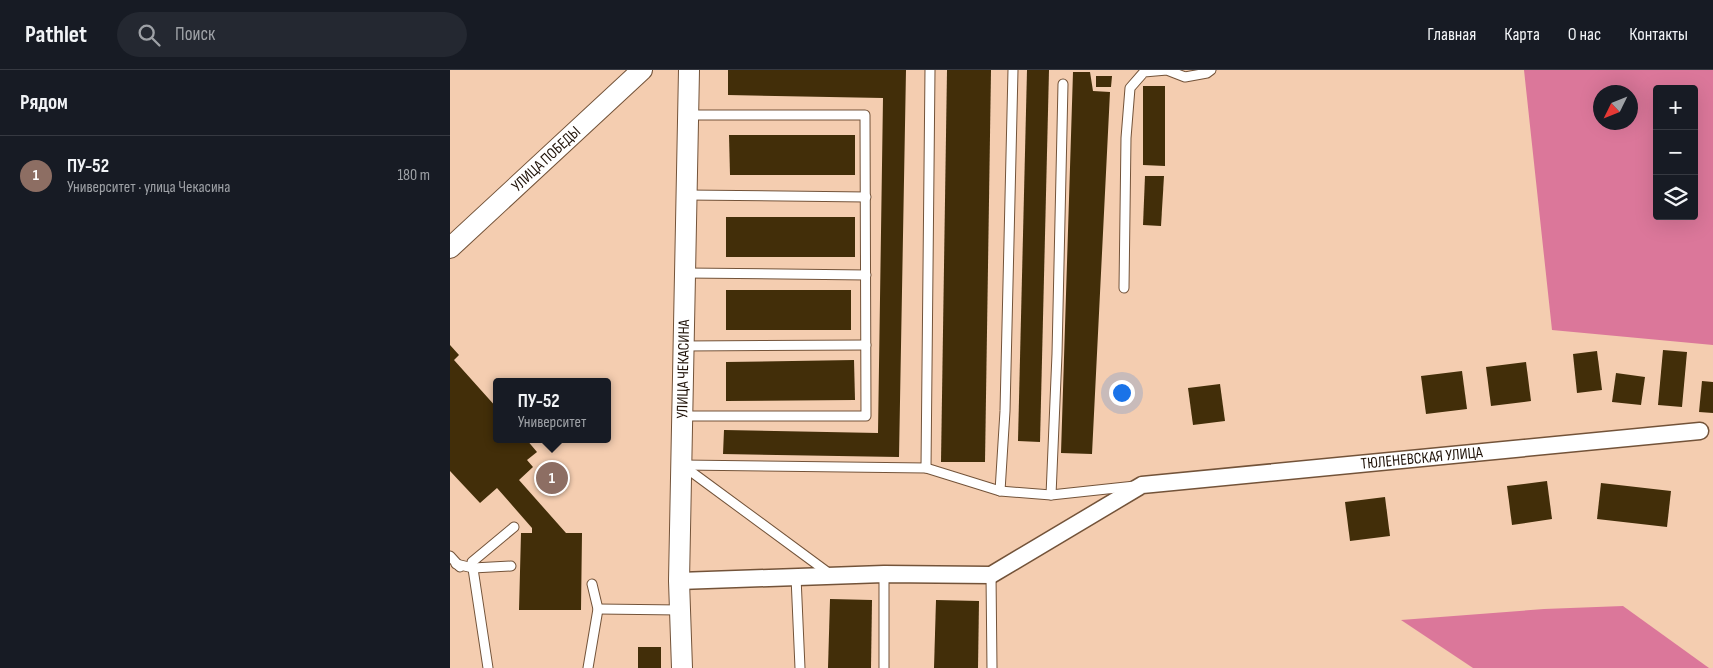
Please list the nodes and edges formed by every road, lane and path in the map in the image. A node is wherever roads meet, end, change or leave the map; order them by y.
1 (642, 70) edge
2 (689, 70) edge
3 (930, 70) edge
4 (1013, 70) edge
5 (1211, 70) edge
6 (1063, 84) dead end
7 (688, 115) junction
8 (686, 195) junction
9 (866, 197) junction
10 (450, 248) edge
11 (685, 273) junction
12 (866, 276) junction
13 (1124, 288) dead end
14 (866, 345) junction
15 (684, 346) junction
16 (682, 416) junction
17 (1700, 430) dead end
18 (682, 465) junction
19 (926, 468) junction
20 (1142, 485) junction
21 (1000, 491) junction
22 (1051, 495) junction
23 (514, 527) dead end
24 (450, 556) edge
25 (456, 564) junction
26 (511, 566) dead end
27 (473, 568) junction
28 (884, 574) junction
29 (991, 575) junction
30 (832, 576) junction
31 (796, 577) junction
32 (474, 579) junction
33 (680, 581) junction
34 (592, 584) dead end
35 (598, 609) junction
36 (680, 610) junction
37 (488, 668) edge
38 (588, 668) edge
39 (682, 668) edge
40 (800, 668) edge
41 (884, 668) edge
42 (992, 668) edge

1 - 10 street, УЛИЦА ПОБЕДЫ
2 - 7 street, УЛИЦА ЧЕКАСИНА
3 - 19 lane
4 - 21 lane
5 - 13 lane
6 - 22 lane
7 - 8 street, УЛИЦА ЧЕКАСИНА
7 - 9 lane
8 - 9 lane
8 - 11 street, УЛИЦА ЧЕКАСИНА
9 - 12 lane
11 - 12 lane
11 - 15 street, УЛИЦА ЧЕКАСИНА
12 - 14 lane
14 - 15 lane
14 - 16 lane
15 - 16 street, УЛИЦА ЧЕКАСИНА
16 - 18 street, УЛИЦА ЧЕКАСИНА
17 - 20 street, ТЮЛЕНЕВСКАЯ УЛИЦА
18 - 19 lane
18 - 30 lane
18 - 33 street, УЛИЦА ЧЕКАСИНА
19 - 21 lane
20 - 22 lane
20 - 29 street
21 - 22 lane
23 - 27 lane
24 - 25 lane
25 - 27 lane
25 - 32 lane
26 - 27 lane
27 - 32 lane
28 - 29 street
28 - 30 street
28 - 41 lane
29 - 42 lane
30 - 31 street
31 - 33 street
31 - 40 lane
32 - 37 lane
33 - 36 street, УЛИЦА ЧЕКАСИНА
34 - 35 lane
35 - 36 lane
35 - 38 lane
36 - 39 street, УЛИЦА ЧЕКАСИНА

